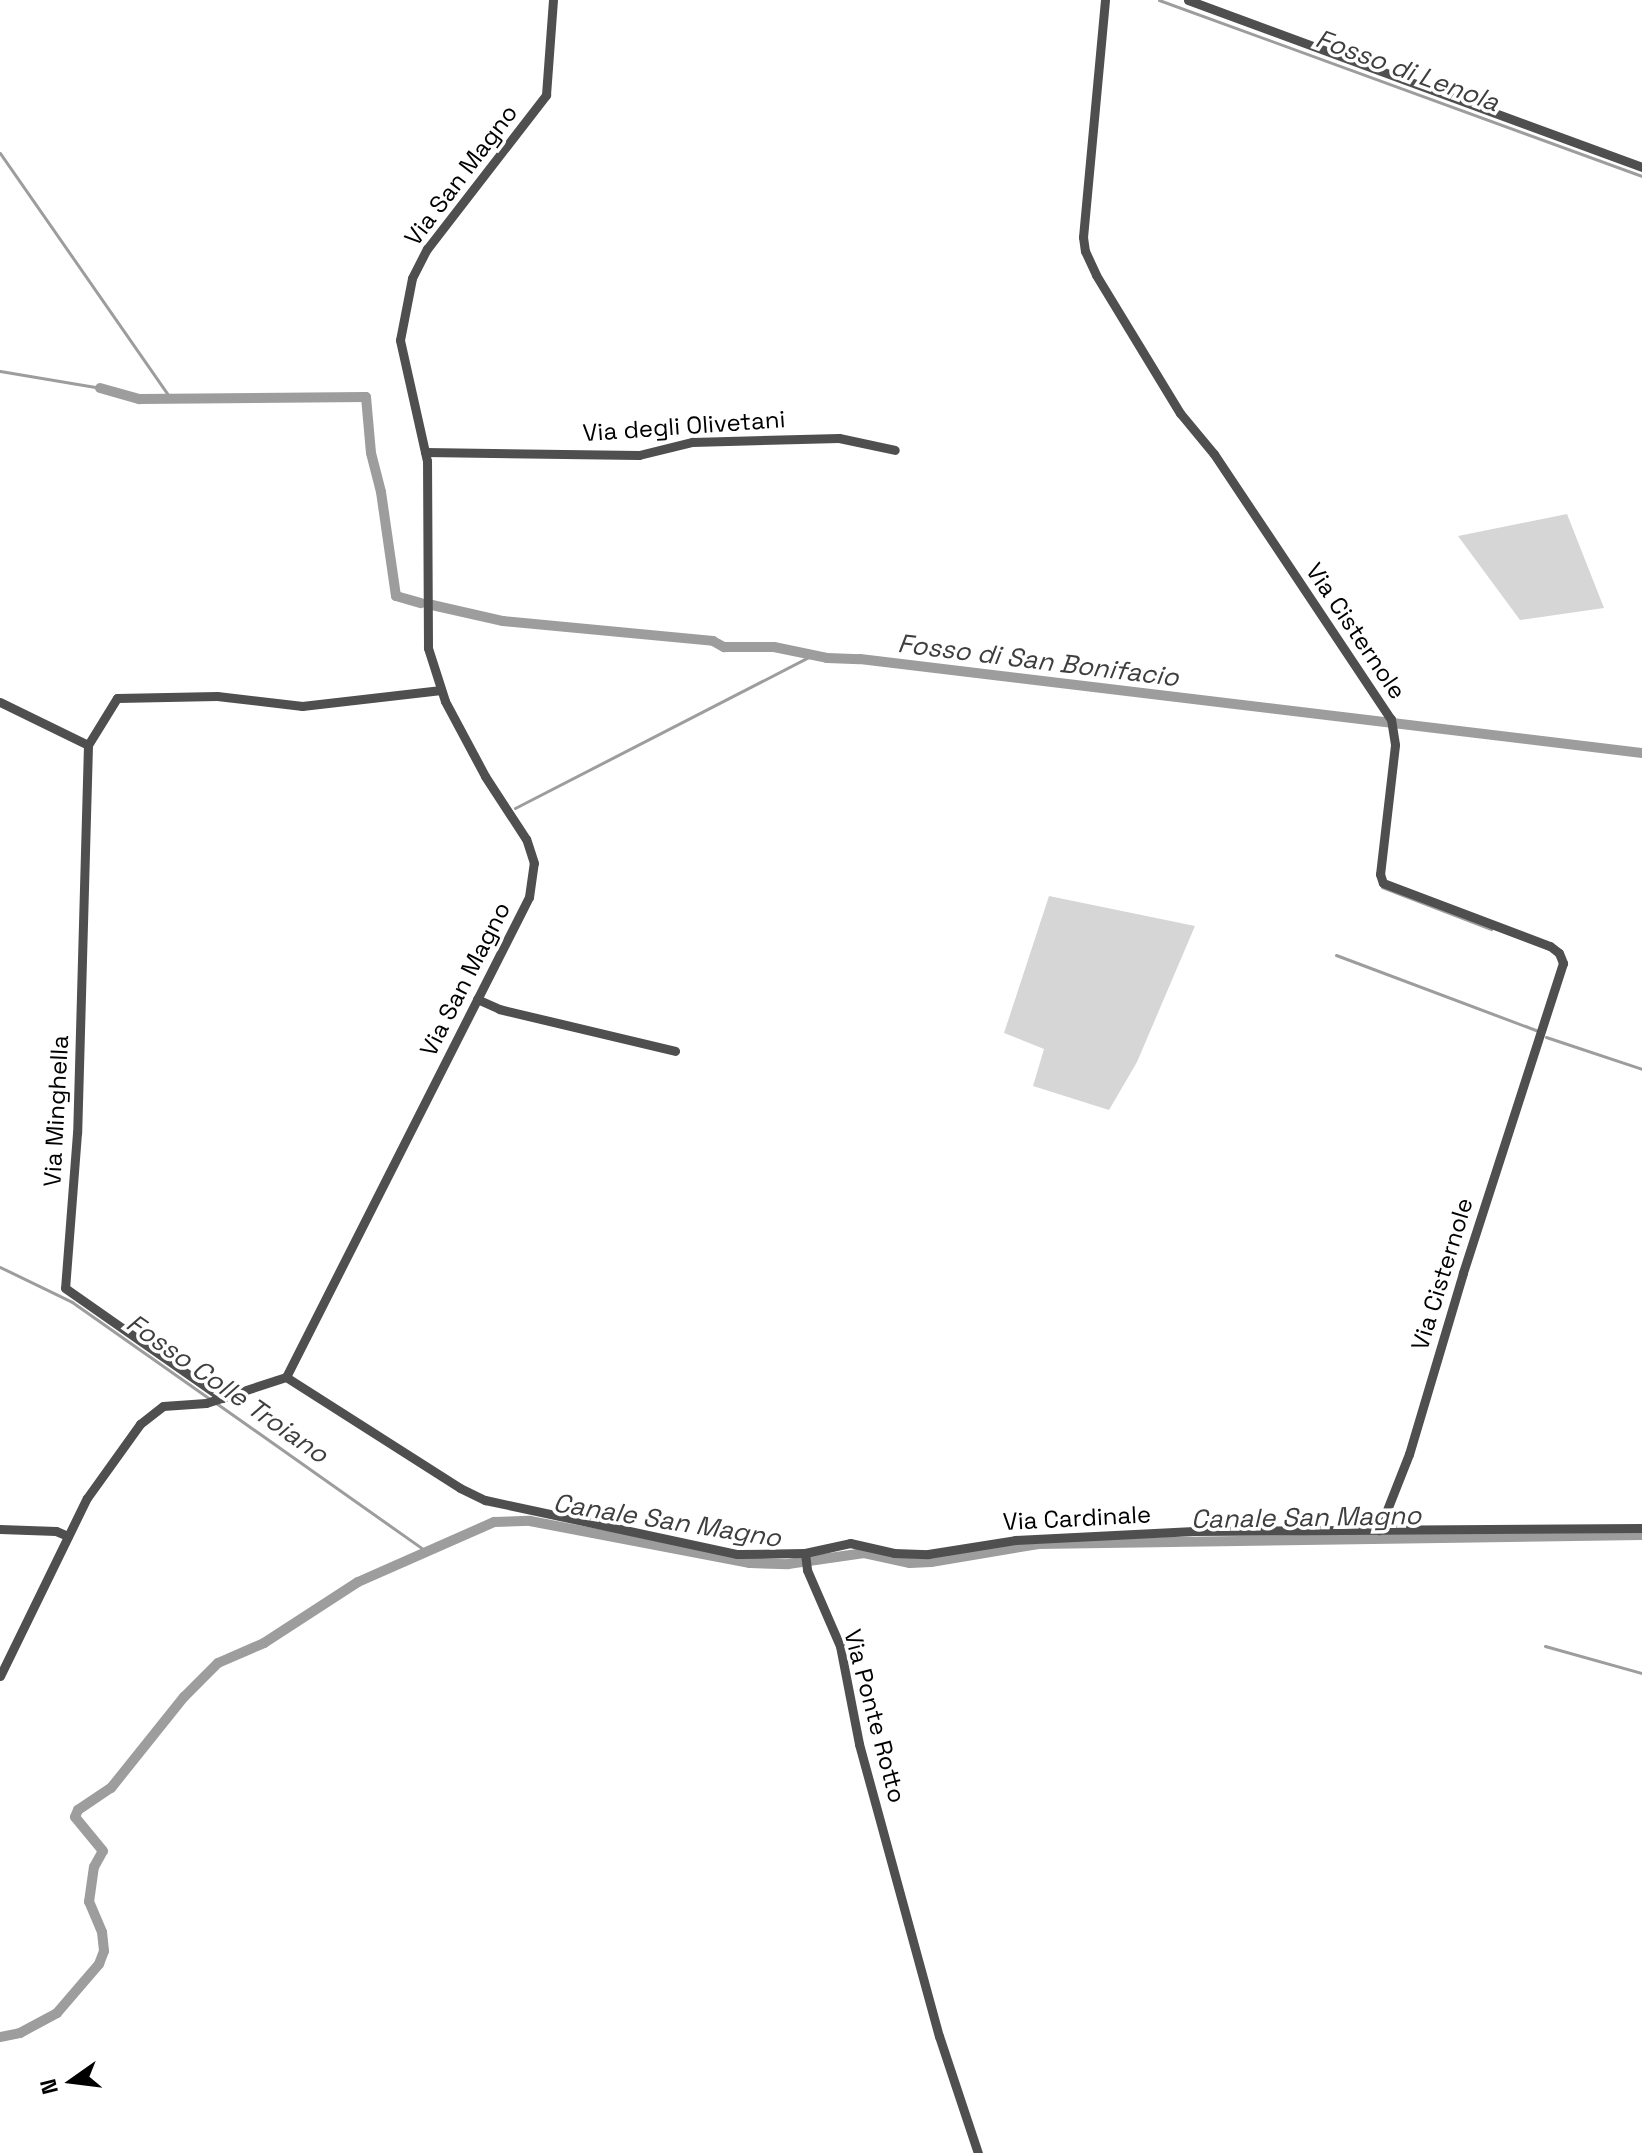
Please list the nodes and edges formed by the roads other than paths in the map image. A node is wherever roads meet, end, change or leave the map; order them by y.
1 (553, 0) edge
2 (1105, 0) edge
3 (1188, 0) edge
4 (1642, 167) edge
5 (895, 450) dead end
6 (425, 452) junction
7 (441, 690) junction
8 (0, 702) edge
9 (88, 745) junction
10 (477, 999) junction
11 (675, 1051) dead end
12 (286, 1377) junction
13 (220, 1399) junction
14 (1642, 1528) edge
15 (0, 1529) edge
16 (1379, 1530) junction
17 (68, 1536) junction
18 (806, 1560) junction
19 (0, 1676) edge
20 (978, 2153) edge

1 - 6 street, Via San Magno
2 - 16 street, Via Cisternole
3 - 4 street
5 - 6 street, Via degli Olivetani
6 - 7 street, Via San Magno
7 - 9 street
7 - 10 street, Via San Magno
8 - 9 street
9 - 13 street, Via Minghella
10 - 11 street
10 - 12 street, Via San Magno
12 - 13 street
12 - 18 street
13 - 17 street
14 - 16 street, Via Cardinale
15 - 17 street
16 - 18 street, Via Cardinale
17 - 19 street
18 - 20 street, Via Ponte Rotto

